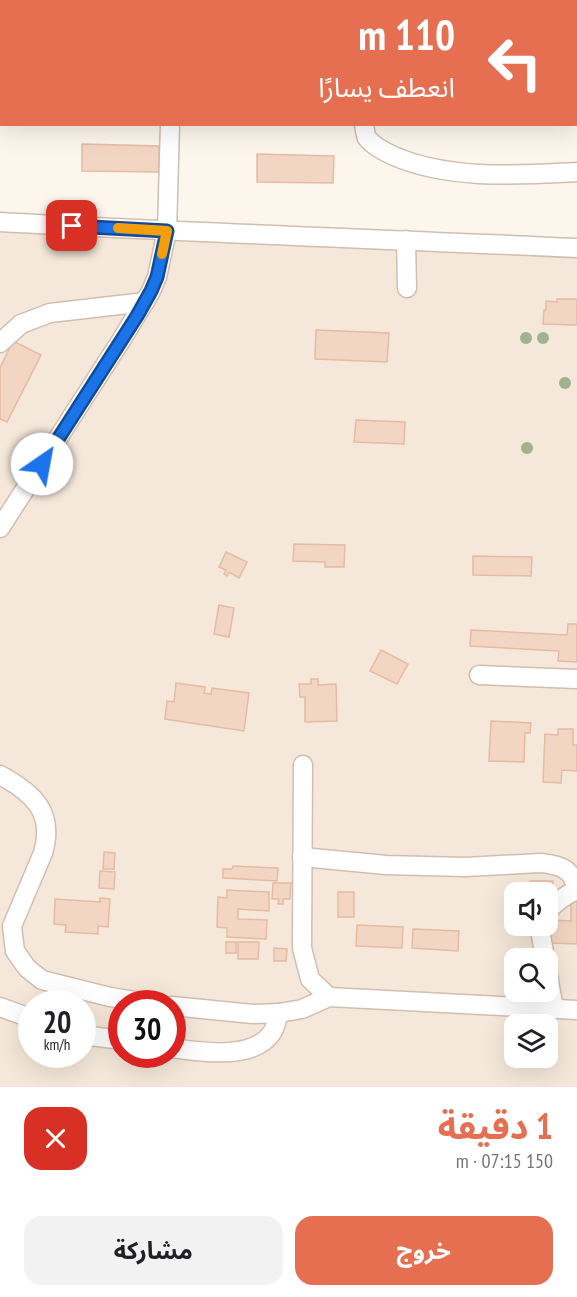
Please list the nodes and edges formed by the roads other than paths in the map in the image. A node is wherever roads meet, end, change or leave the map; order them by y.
1 (170, 126) edge
2 (364, 126) edge
3 (577, 172) edge
4 (0, 222) edge
5 (167, 231) junction
6 (406, 240) junction
7 (577, 248) edge
8 (407, 288) dead end
9 (145, 302) junction
10 (0, 343) edge
11 (0, 528) edge
12 (479, 675) dead end
13 (577, 679) edge
14 (303, 765) dead end
15 (0, 775) edge
16 (302, 857) junction
17 (577, 889) edge
18 (558, 900) edge
19 (108, 996) edge
20 (329, 997) junction
21 (553, 1002) edge
22 (0, 1007) edge
23 (186, 1007) edge
24 (554, 1009) junction
25 (577, 1010) edge
26 (279, 1013) junction
27 (18, 1014) edge
28 (186, 1049) edge

1 - 5 street
2 - 3 street
4 - 5 street
5 - 6 street
5 - 9 street
6 - 7 street
6 - 8 street
9 - 10 street
9 - 11 street
12 - 13 street
14 - 16 street
15 - 19 street
16 - 17 street
16 - 20 street
17 - 18 street
20 - 24 street
20 - 26 street
21 - 24 street
22 - 27 street
23 - 26 street
24 - 25 street
26 - 28 street

